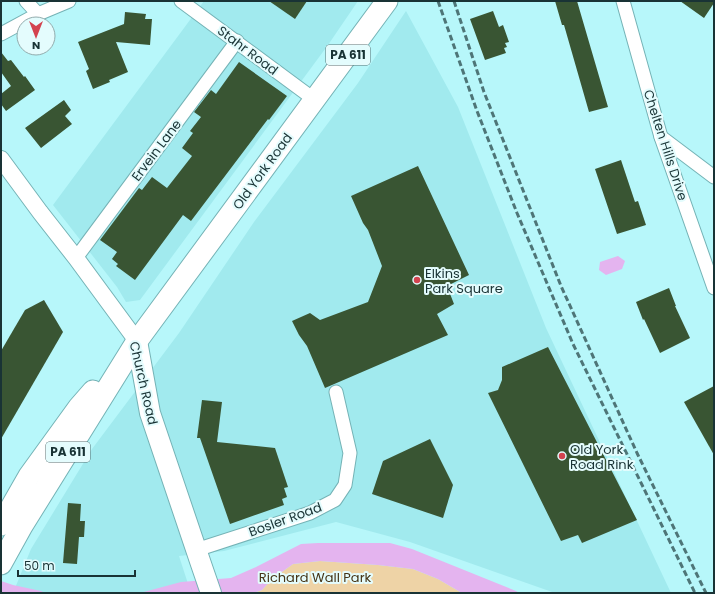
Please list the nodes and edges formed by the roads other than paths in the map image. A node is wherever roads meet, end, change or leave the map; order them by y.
1 (26, 1) edge
2 (69, 1) edge
3 (181, 1) edge
4 (387, 1) edge
5 (622, 1) edge
6 (38, 14) junction
7 (1, 34) edge
8 (237, 41) junction
9 (315, 100) junction
10 (661, 137) junction
11 (1, 159) edge
12 (714, 177) edge
13 (76, 258) junction
14 (714, 288) edge
15 (137, 341) junction
16 (336, 392) dead end
17 (1, 525) edge
18 (198, 557) junction
19 (1, 564) edge
20 (212, 593) edge

1 - 6 street
2 - 6 street
3 - 8 street, Stahr Road
4 - 9 highway, Old York Road / PA 611
5 - 10 street, Chelten Hills Drive
6 - 7 street
8 - 9 street, Stahr Road
8 - 13 street, Ervein Lane
9 - 15 highway, Old York Road / PA 611
10 - 12 street
10 - 14 street, Chelten Hills Drive
11 - 13 street, Church Road
13 - 15 street, Church Road
15 - 17 highway, Old York Road / PA 611
15 - 18 main road, Church Road
15 - 19 highway, Old York Road / PA 611
16 - 18 street, Bosler Road
18 - 20 main road, Church Road

